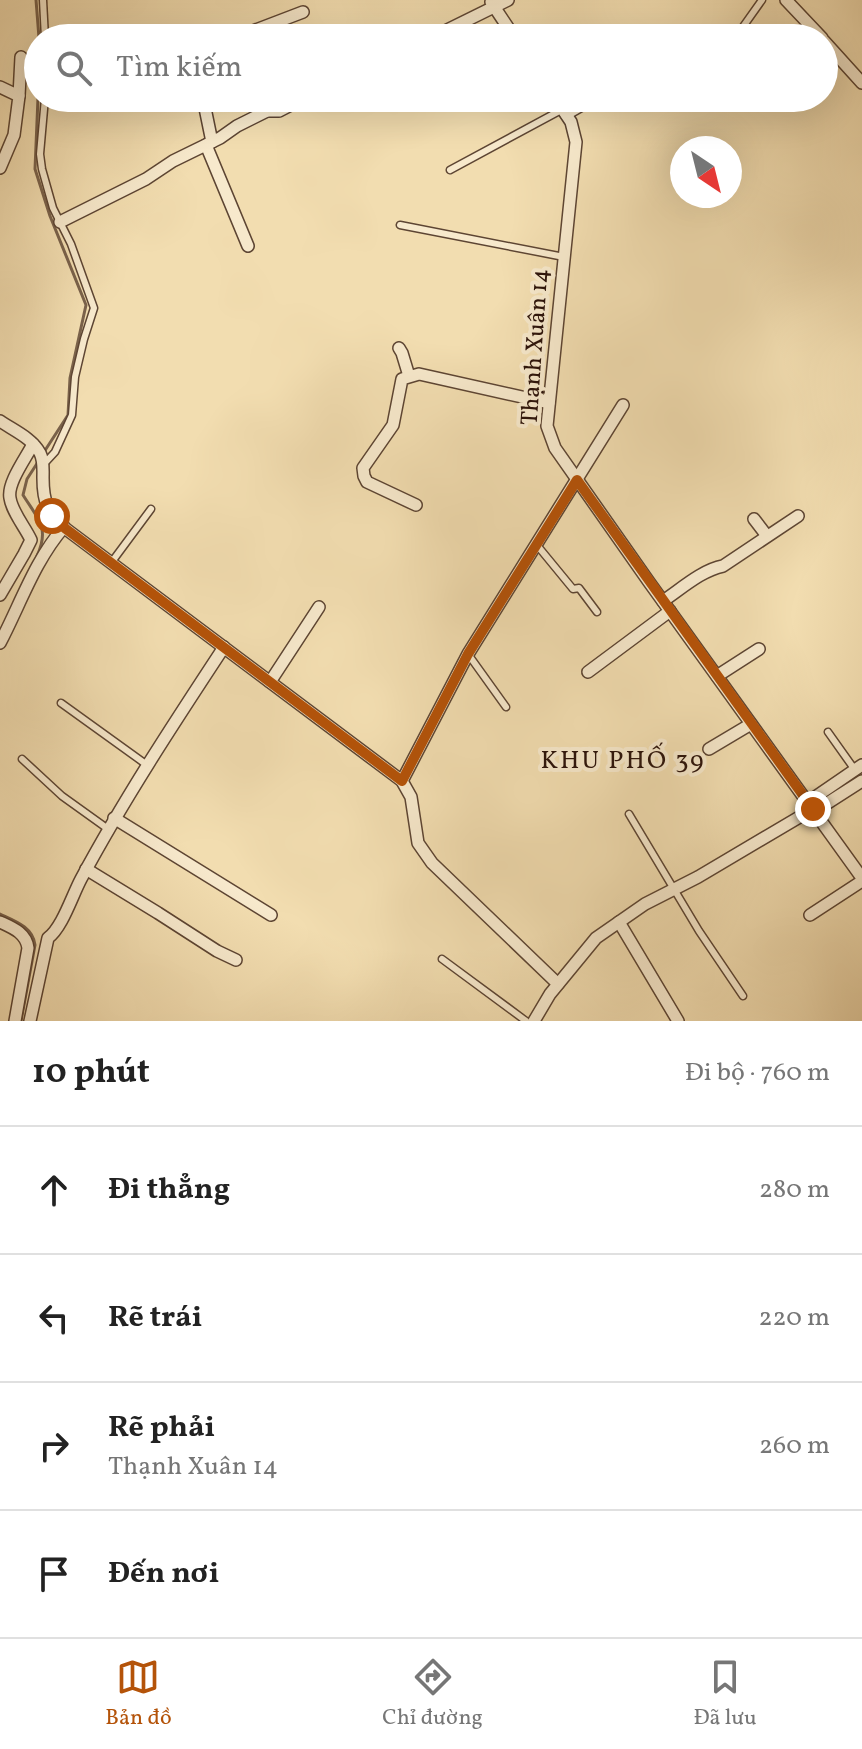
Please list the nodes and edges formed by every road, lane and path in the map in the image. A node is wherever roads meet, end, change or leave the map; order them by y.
1 (43, 0) edge
2 (508, 0) edge
3 (762, 0) edge
4 (786, 0) edge
5 (492, 3) edge
6 (303, 12) dead end
7 (44, 24) edge
8 (271, 24) edge
9 (455, 24) edge
10 (506, 24) edge
11 (745, 24) edge
12 (809, 24) edge
13 (838, 55) edge
14 (21, 57) dead end
15 (861, 80) edge
16 (0, 87) edge
17 (19, 96) junction
18 (44, 112) edge
19 (205, 112) edge
20 (265, 112) edge
21 (564, 112) joint
22 (209, 143) junction
23 (0, 168) edge
24 (450, 170) dead end
25 (60, 222) junction
26 (400, 225) dead end
27 (248, 246) dead end
28 (564, 257) junction
29 (399, 348) dead end
30 (409, 376) junction
31 (549, 403) junction
32 (623, 405) dead end
33 (0, 421) edge
34 (33, 444) junction
35 (43, 465) junction
36 (577, 480) junction
37 (416, 505) dead end
38 (151, 509) dead end
39 (798, 516) dead end
40 (754, 519) dead end
41 (64, 527) junction
42 (767, 536) junction
43 (536, 544) junction
44 (111, 563) junction
45 (0, 595) edge
46 (666, 606) junction
47 (319, 607) dead end
48 (597, 612) dead end
49 (0, 643) edge
50 (224, 647) junction
51 (759, 649) dead end
52 (468, 654) junction
53 (588, 672) dead end
54 (717, 676) junction
55 (270, 682) junction
56 (61, 703) dead end
57 (506, 707) dead end
58 (751, 724) junction
59 (828, 732) dead end
60 (709, 749) dead end
61 (22, 759) dead end
62 (147, 765) junction
63 (860, 772) edge
64 (402, 781) junction
65 (812, 807) junction
66 (629, 814) dead end
67 (114, 818) junction
68 (108, 829) junction
69 (86, 869) junction
70 (862, 880) edge
71 (675, 889) junction
72 (271, 915) dead end
73 (810, 915) dead end
74 (0, 922) edge
75 (619, 922) junction
76 (442, 959) dead end
77 (236, 960) dead end
78 (558, 984) junction
79 (743, 996) dead end
80 (15, 1021) edge
81 (30, 1021) edge
82 (526, 1021) edge
83 (534, 1021) edge
84 (678, 1021) edge

1 - 7 lane
2 - 5 street
3 - 11 lane
4 - 12 street
5 - 9 street
5 - 10 street
6 - 8 street
13 - 15 street
14 - 17 street
16 - 17 street
17 - 23 street
18 - 25 lane
19 - 22 street
20 - 22 street
21 - 24 lane
21 - 28 street, Thạnh Xuân 14
22 - 25 street
22 - 27 street
25 - 35 lane
26 - 28 lane
28 - 31 street, Thạnh Xuân 14
29 - 30 street
30 - 31 street
30 - 37 street
31 - 36 street, Thạnh Xuân 14
32 - 36 street
33 - 34 street
34 - 35 street
34 - 45 street
35 - 41 street
36 - 43 street
36 - 46 street, Thạnh Xuân 14
38 - 44 lane
39 - 42 street
40 - 42 street
41 - 44 street
41 - 49 street
42 - 46 street
43 - 48 lane
43 - 52 street
44 - 50 street
46 - 53 street
46 - 54 street, Thạnh Xuân 14
47 - 55 street
50 - 55 street
50 - 62 street
51 - 54 street
52 - 57 lane
52 - 64 street
54 - 58 street, Thạnh Xuân 14
55 - 64 street
56 - 62 lane
58 - 60 street
58 - 65 street, Thạnh Xuân 14
59 - 63 lane
61 - 68 lane
62 - 67 street
63 - 65 street
64 - 78 street
65 - 70 street, Thạnh Xuân 14
65 - 71 street
66 - 71 lane
67 - 68 street
67 - 72 street
68 - 69 street
69 - 77 street
69 - 81 street
70 - 73 street
71 - 75 street
71 - 79 lane
74 - 80 street
75 - 78 street
75 - 84 street
76 - 82 lane
78 - 83 street

